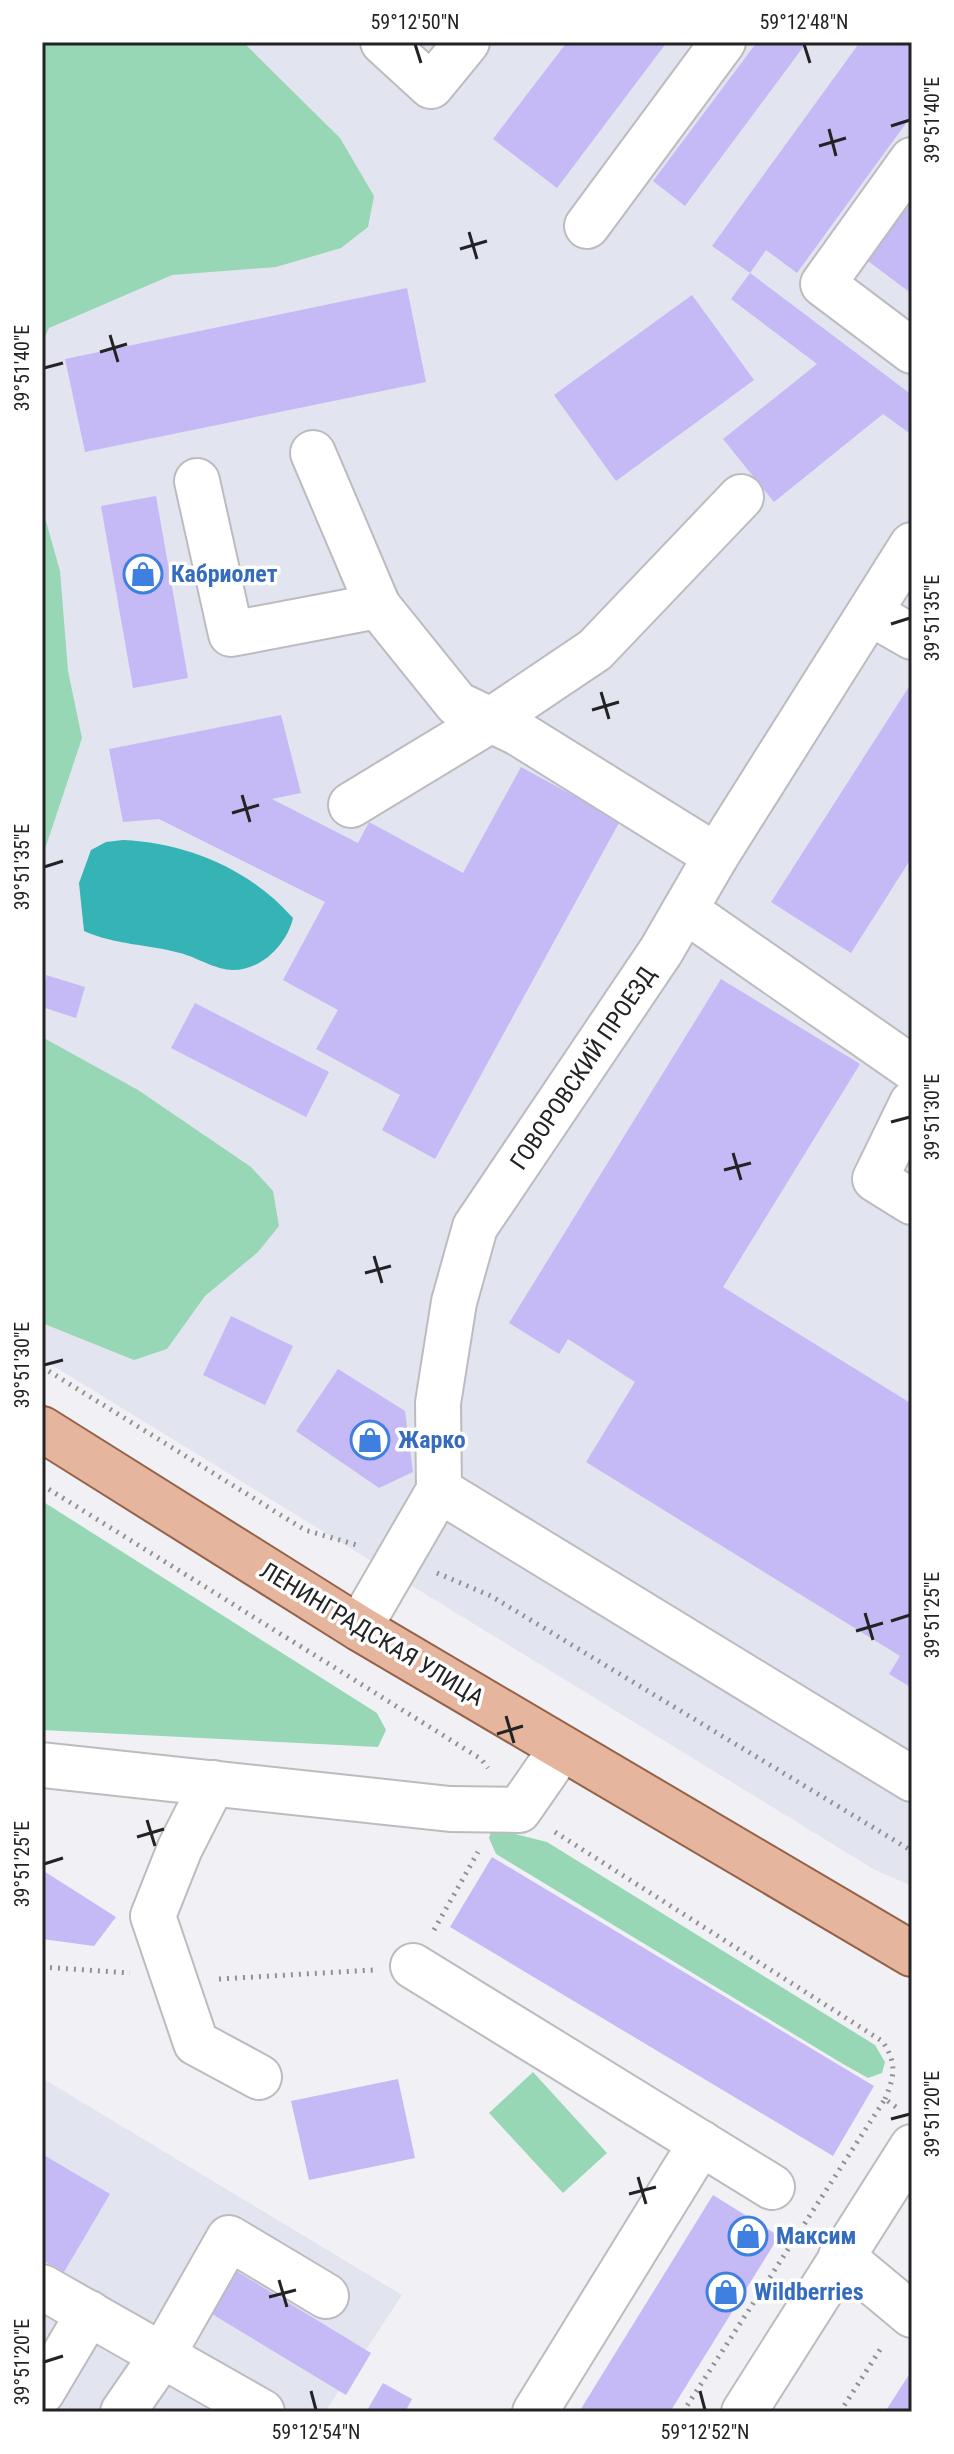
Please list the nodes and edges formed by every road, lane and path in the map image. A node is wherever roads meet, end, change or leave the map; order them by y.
1 (383, 42) edge
2 (467, 42) edge
3 (723, 42) edge
4 (912, 160) edge
5 (587, 226) dead end
6 (912, 351) edge
7 (313, 453) dead end
8 (197, 481) dead end
9 (741, 497) dead end
10 (912, 545) edge
11 (378, 606) junction
12 (870, 613) junction
13 (912, 637) edge
14 (491, 720) junction
15 (351, 805) dead end
16 (716, 856) junction
17 (685, 910) junction
18 (912, 1068) edge
19 (912, 1103) edge
20 (912, 1202) edge
21 (42, 1367) edge
22 (42, 1429) edge
23 (439, 1490) junction
24 (402, 1558) junction
25 (359, 1628) junction
26 (562, 1748) junction
27 (481, 1759) dead end
28 (42, 1765) edge
29 (912, 1779) edge
30 (213, 1783) junction
31 (481, 1810) junction
32 (912, 1851) edge
33 (912, 1954) edge
34 (413, 1966) junction
35 (42, 1967) edge
36 (174, 1976) junction
37 (259, 2077) dead end
38 (908, 2129) edge
39 (701, 2143) junction
40 (772, 2187) dead end
41 (841, 2256) junction
42 (42, 2287) edge
43 (326, 2296) dead end
44 (89, 2313) junction
45 (900, 2326) edge
46 (163, 2354) junction
47 (42, 2392) edge
48 (123, 2412) edge
49 (262, 2412) edge
50 (535, 2412) edge
51 (683, 2412) edge
52 (744, 2412) edge
53 (840, 2412) edge

1 - 2 street
3 - 5 street
4 - 6 street
7 - 11 street
8 - 11 street
9 - 14 street
10 - 12 street, ГОВОРОВСКИЙ ПРОЕЗД
11 - 14 street
12 - 13 street
12 - 16 street, ГОВОРОВСКИЙ ПРОЕЗД
14 - 15 street
14 - 16 street
16 - 17 street, ГОВОРОВСКИЙ ПРОЕЗД
17 - 18 street
17 - 23 street, ГОВОРОВСКИЙ ПРОЕЗД
19 - 20 street
21 - 24 path
22 - 25 main road, ЛЕНИНГРАДСКАЯ УЛИЦА
23 - 24 street, ГОВОРОВСКИЙ ПРОЕЗД
23 - 29 street
24 - 25 street, ГОВОРОВСКИЙ ПРОЕЗД
24 - 32 path
25 - 26 main road, ЛЕНИНГРАДСКАЯ УЛИЦА
26 - 31 street
26 - 33 main road, ЛЕНИНГРАДСКАЯ УЛИЦА
27 - 31 path
28 - 30 street
30 - 31 street
30 - 36 street
31 - 34 path
34 - 36 path
34 - 39 street
35 - 36 path
36 - 37 street
38 - 41 street
38 - 51 path
39 - 40 street
39 - 50 street
41 - 45 street
41 - 52 street
42 - 44 street
43 - 46 street
44 - 46 street
44 - 47 street
45 - 53 path
46 - 48 street
46 - 49 street

